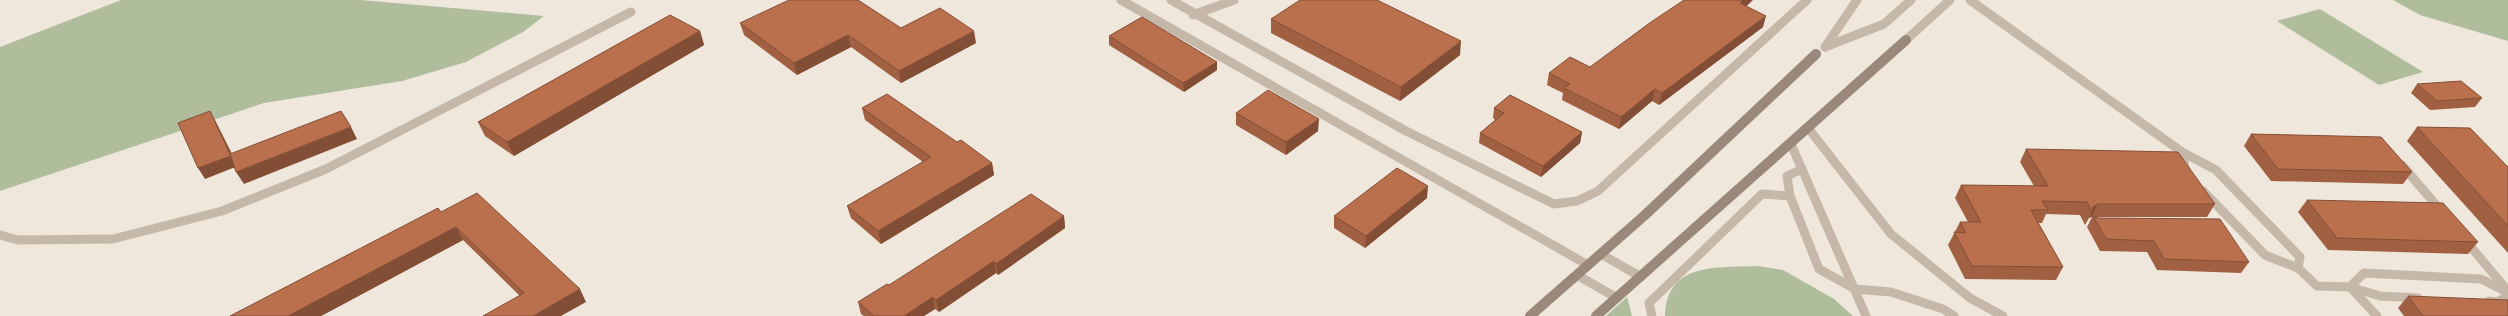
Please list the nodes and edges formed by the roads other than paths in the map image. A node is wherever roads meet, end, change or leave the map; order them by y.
1 (1121, 0) edge
2 (1172, 0) edge
3 (1234, 0) edge
4 (1807, 0) edge
5 (1857, 0) edge
6 (1911, 0) edge
7 (1950, 0) edge
8 (1970, 0) edge
9 (632, 12) dead end
10 (1193, 15) junction
11 (1906, 40) joint
12 (1825, 47) junction
13 (1816, 54) joint
14 (1808, 128) junction
15 (1791, 144) junction
16 (2182, 152) junction
17 (2398, 160) edge
18 (1802, 170) junction
19 (1790, 196) junction
20 (2447, 218) edge
21 (2221, 225) edge
22 (2236, 225) junction
23 (2457, 230) edge
24 (0, 235) edge
25 (1601, 254) junction
26 (1588, 265) junction
27 (2298, 268) junction
28 (1577, 275) junction
29 (1641, 277) junction
30 (2350, 287) junction
31 (1855, 289) junction
32 (2508, 293) edge
33 (1617, 298) junction
34 (2427, 298) edge
35 (2482, 301) edge
36 (1530, 316) edge
37 (1596, 316) edge
38 (1652, 316) edge
39 (1866, 316) edge
40 (1954, 316) edge
41 (2003, 316) edge
42 (2378, 316) edge

1 - 26 lane
2 - 10 lane
3 - 10 lane
4 - 10 lane
5 - 12 lane
6 - 12 lane
7 - 11 lane
8 - 16 lane
9 - 24 lane
11 - 14 street
12 - 13 lane
13 - 25 street
14 - 15 street
14 - 41 lane
15 - 18 lane
15 - 29 street
16 - 22 lane
16 - 27 lane
17 - 20 lane
18 - 19 lane
18 - 31 lane
19 - 31 lane
19 - 38 lane
21 - 22 lane
22 - 27 lane
23 - 32 lane
25 - 26 street
25 - 29 lane
26 - 28 street
27 - 30 lane
28 - 33 lane
28 - 36 street
29 - 33 street
30 - 32 lane
30 - 34 lane
30 - 42 lane
31 - 39 lane
31 - 40 lane
32 - 35 lane
33 - 37 street

